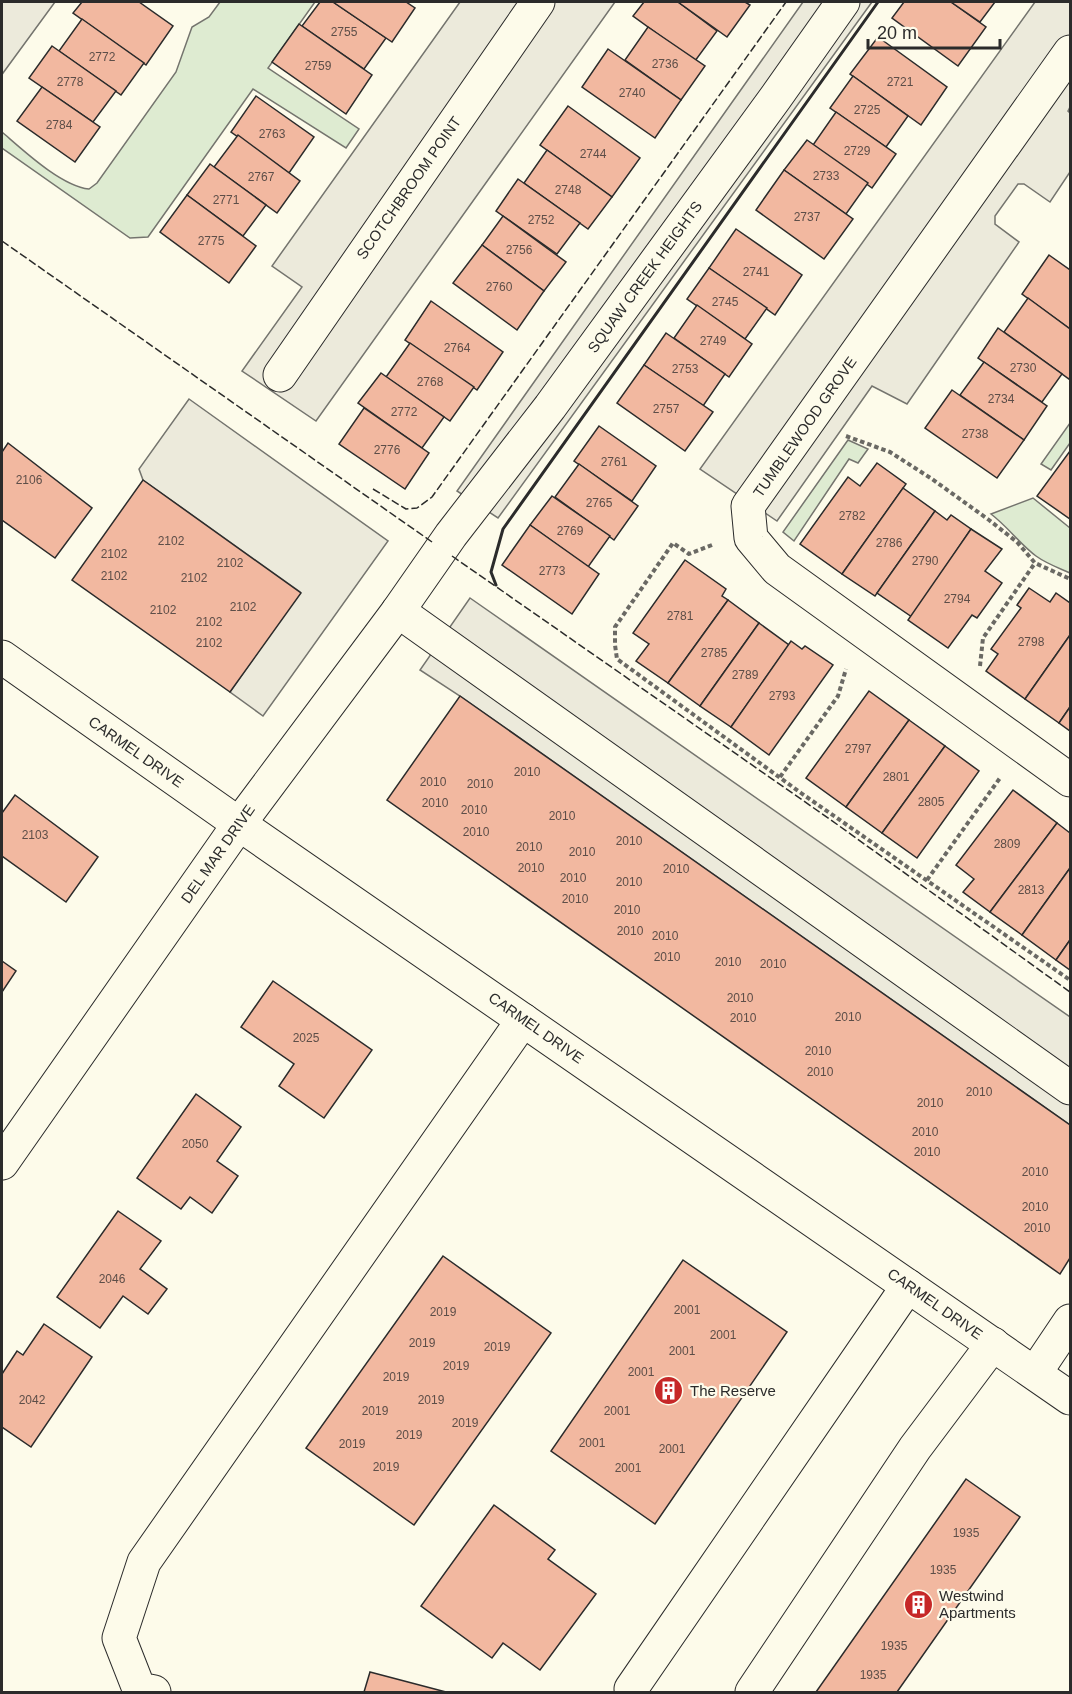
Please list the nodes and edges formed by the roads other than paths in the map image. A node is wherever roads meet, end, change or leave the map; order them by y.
1 (538, 2) edge
2 (843, 2) edge
3 (1071, 52) edge
4 (280, 375) dead end
5 (441, 549) joint
6 (398, 611) junction
7 (2, 657) edge
8 (1071, 780) edge
9 (239, 824) junction
10 (523, 1020) junction
11 (1071, 1088) edge
12 (2, 1163) edge
13 (908, 1286) junction
14 (1071, 1321) edge
15 (993, 1344) junction
16 (1035, 1373) junction
17 (1071, 1398) edge
18 (631, 1689) dead end
19 (154, 1692) edge
20 (752, 1692) edge

1 - 4 street, SCOTCHBROOM POINT
2 - 5 street, SQUAW CREEK HEIGHTS
3 - 8 street, TUMBLEWOOD GROVE
5 - 6 street, DEL MAR DRIVE
6 - 9 street, DEL MAR DRIVE
6 - 11 street
7 - 9 street, CARMEL DRIVE
9 - 10 street, CARMEL DRIVE
9 - 12 street, DEL MAR DRIVE
10 - 13 street, CARMEL DRIVE
10 - 19 street
13 - 15 street, CARMEL DRIVE
13 - 18 street
14 - 16 street
15 - 16 street, CARMEL DRIVE
15 - 20 street
16 - 17 street, CARMEL DRIVE

